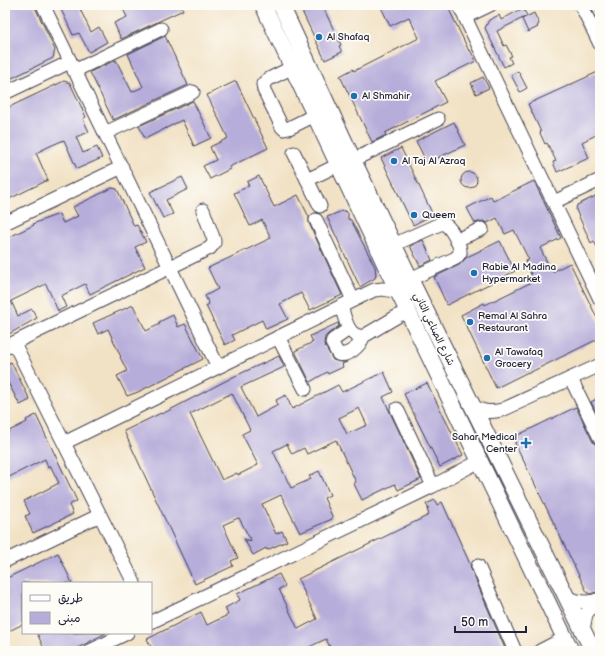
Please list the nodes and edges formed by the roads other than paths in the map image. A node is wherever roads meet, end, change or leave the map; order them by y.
1 (43, 5) edge
2 (264, 5) edge
3 (281, 5) edge
4 (459, 5) edge
5 (490, 5) edge
6 (580, 5) edge
7 (465, 17) junction
8 (162, 29) dead end
9 (600, 44) edge
10 (72, 66) junction
11 (293, 67) junction
12 (193, 92) dead end
13 (5, 93) edge
14 (315, 115) junction
15 (438, 119) dead end
16 (105, 133) junction
17 (294, 153) dead end
18 (346, 162) junction
19 (122, 167) junction
20 (307, 180) junction
21 (600, 180) edge
22 (554, 202) junction
23 (320, 206) dead end
24 (202, 210) dead end
25 (316, 220) dead end
26 (5, 223) edge
27 (482, 229) dead end
28 (456, 240) junction
29 (393, 244) junction
30 (170, 268) junction
31 (387, 268) junction
32 (410, 278) junction
33 (374, 290) junction
34 (399, 292) junction
35 (600, 298) edge
36 (347, 303) junction
37 (408, 310) junction
38 (349, 330) junction
39 (278, 337) junction
40 (363, 337) junction
41 (9, 345) edge
42 (600, 365) edge
43 (218, 367) junction
44 (571, 379) junction
45 (304, 389) dead end
46 (472, 405) junction
47 (397, 409) dead end
48 (502, 410) junction
49 (486, 435) junction
50 (600, 438) edge
51 (64, 443) junction
52 (480, 460) junction
53 (433, 486) junction
54 (100, 515) junction
55 (5, 561) edge
56 (478, 566) dead end
57 (134, 582) edge
58 (568, 598) junction
59 (598, 600) edge
60 (152, 620) edge
61 (583, 630) junction
62 (125, 634) edge
63 (568, 645) edge
64 (90, 651) edge
65 (516, 651) edge
66 (540, 651) edge
67 (593, 651) edge

1 - 10 street
2 - 11 main road, شارع الصناعي الثاني
3 - 18 main road, شارع الصناعي الثاني
4 - 7 street
5 - 7 street
6 - 9 street
7 - 22 street
8 - 10 street
10 - 13 street
10 - 16 street
11 - 14 main road, شارع الصناعي الثاني
11 - 14 street
12 - 16 street
14 - 18 main road, شارع الصناعي الثاني
15 - 18 street
16 - 19 street
17 - 20 street
18 - 20 street
18 - 29 main road, شارع الصناعي الثاني
18 - 31 main road, شارع الصناعي الثاني
19 - 26 street
19 - 30 street
20 - 23 street
21 - 22 street
22 - 35 street
24 - 30 street
25 - 36 street
27 - 28 street
28 - 29 street
28 - 32 street
29 - 32 main road, شارع الصناعي الثاني
30 - 41 street
30 - 43 street
31 - 33 street
31 - 34 main road, شارع الصناعي الثاني
32 - 46 main road, شارع الصناعي الثاني
33 - 34 street
33 - 36 street
34 - 37 main road, شارع الصناعي الثاني
36 - 38 street
36 - 39 street
37 - 40 street
37 - 52 main road, شارع الصناعي الثاني
38 - 40 street
38 - 40 street
39 - 43 street
39 - 45 street
41 - 51 street
42 - 44 street
43 - 51 street
44 - 48 street
44 - 50 street
46 - 48 street
46 - 49 main road, شارع الصناعي الثاني
47 - 53 street
48 - 49 street
49 - 58 main road, شارع الصناعي الثاني
51 - 54 street
52 - 53 street
52 - 63 main road, شارع الصناعي الثاني
53 - 60 street
54 - 55 street
54 - 57 street
56 - 65 street
58 - 59 street
58 - 61 main road, شارع الصناعي الثاني
59 - 61 street
61 - 67 main road, شارع الصناعي الثاني
62 - 64 street
63 - 66 street

